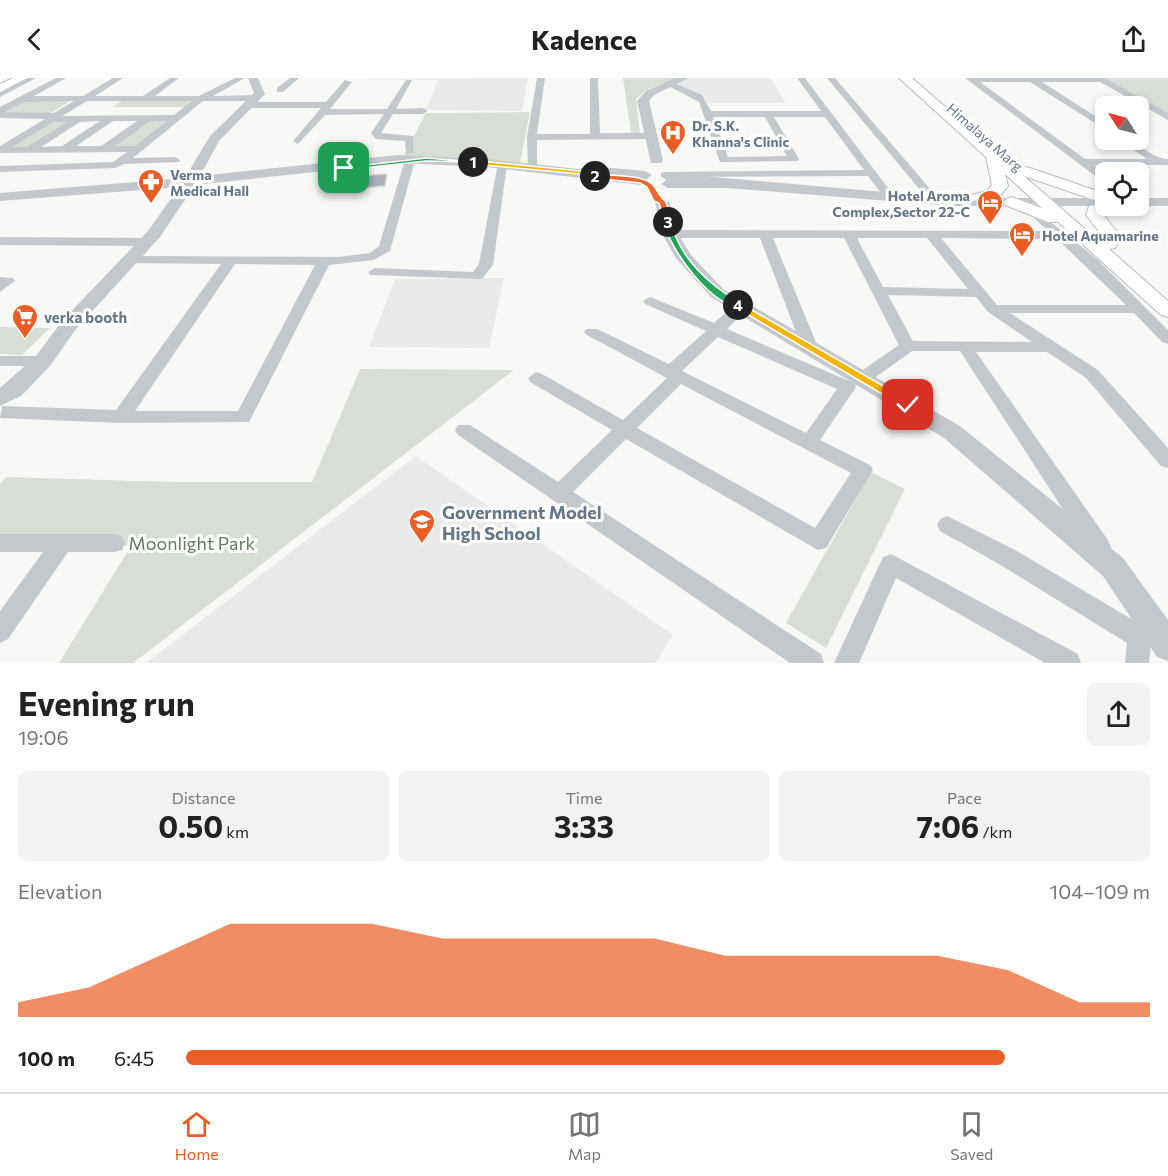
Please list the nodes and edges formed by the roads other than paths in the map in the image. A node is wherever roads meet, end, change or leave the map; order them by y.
1 (12, 78) edge
2 (21, 78) edge
3 (31, 78) edge
4 (62, 78) edge
5 (119, 78) edge
6 (175, 78) edge
7 (241, 78) edge
8 (253, 78) edge
9 (295, 78) edge
10 (541, 78) edge
11 (594, 78) edge
12 (684, 78) edge
13 (801, 78) edge
14 (831, 78) edge
15 (905, 78) edge
16 (915, 78) edge
17 (971, 79) edge
18 (1100, 79) edge
19 (1031, 80) junction
20 (348, 82) dead end
21 (410, 82) dead end
22 (0, 84) edge
23 (669, 84) junction
24 (0, 89) edge
25 (280, 90) dead end
26 (0, 94) edge
27 (146, 98) junction
28 (201, 98) junction
29 (24, 99) junction
30 (84, 99) junction
31 (120, 99) junction
32 (253, 102) junction
33 (104, 108) junction
34 (189, 108) junction
35 (326, 108) junction
36 (390, 111) junction
37 (423, 111) dead end
38 (0, 113) edge
39 (708, 114) junction
40 (768, 114) junction
41 (828, 114) junction
42 (54, 117) junction
43 (1168, 117) edge
44 (83, 118) junction
45 (112, 118) junction
46 (148, 118) junction
47 (176, 118) junction
48 (1095, 120) edge
49 (652, 136) junction
50 (532, 137) junction
51 (595, 137) junction
52 (298, 141) dead end
53 (104, 149) junction
54 (135, 149) junction
55 (29, 150) junction
56 (65, 150) junction
57 (1142, 150) edge
58 (993, 156) junction
59 (408, 157) junction
60 (175, 160) dead end
61 (122, 161) junction
62 (1082, 162) junction
63 (1163, 162) edge
64 (502, 165) junction
65 (0, 169) edge
66 (532, 170) junction
67 (1024, 171) junction
68 (1095, 171) edge
69 (872, 173) junction
70 (657, 181) junction
71 (189, 184) junction
72 (1095, 196) edge
73 (1149, 196) edge
74 (1168, 196) edge
75 (0, 197) edge
76 (890, 198) junction
77 (977, 198) junction
78 (1095, 199) edge
79 (934, 200) junction
80 (1011, 202) junction
81 (1149, 202) edge
82 (1168, 202) edge
83 (1047, 203) junction
84 (1095, 208) edge
85 (670, 234) junction
86 (765, 234) junction
87 (848, 234) junction
88 (1060, 235) junction
89 (932, 236) junction
90 (1085, 237) junction
91 (7, 241) edge
92 (146, 242) junction
93 (0, 251) edge
94 (1110, 252) junction
95 (1089, 259) junction
96 (130, 260) junction
97 (231, 260) junction
98 (324, 261) junction
99 (375, 272) dead end
100 (0, 281) edge
101 (0, 288) edge
102 (879, 291) junction
103 (977, 292) junction
104 (1168, 294) edge
105 (650, 301) dead end
106 (741, 307) junction
107 (993, 309) junction
108 (1136, 309) junction
109 (1168, 311) edge
110 (716, 330) junction
111 (592, 332) dead end
112 (1168, 339) edge
113 (809, 345) junction
114 (908, 346) junction
115 (964, 346) junction
116 (1048, 347) junction
117 (0, 361) edge
118 (43, 361) junction
119 (674, 375) junction
120 (536, 378) dead end
121 (863, 378) junction
122 (4, 404) edge
123 (121, 417) junction
124 (625, 429) junction
125 (464, 430) dead end
126 (808, 443) junction
127 (1168, 461) edge
128 (559, 494) junction
129 (947, 525) dead end
130 (0, 543) edge
131 (62, 543) junction
132 (114, 543) dead end
133 (1113, 567) junction
134 (1143, 609) junction
135 (0, 631) edge
136 (1140, 637) junction
137 (1168, 646) edge
138 (812, 663) edge
139 (846, 663) edge
140 (1069, 663) edge
141 (1137, 663) edge

1 - 22 main road
2 - 24 main road
3 - 26 street
4 - 29 street
5 - 30 street
6 - 27 street
7 - 28 street
8 - 32 street
9 - 25 street
10 - 50 street
11 - 51 street
12 - 23 street
13 - 41 street
14 - 79 street
15 - 58 main road, Himalaya Marg
16 - 67 main road, Himalaya Marg
17 - 19 street
17 - 62 street
18 - 19 street
18 - 43 street
19 - 48 street
20 - 35 street
21 - 36 street
23 - 39 street
23 - 49 street
27 - 28 street
27 - 31 street
28 - 32 street
28 - 34 street
29 - 30 street
29 - 38 street
30 - 31 street
30 - 42 street
31 - 33 street
32 - 35 street
32 - 71 street
33 - 34 street
33 - 44 street
34 - 47 street
35 - 36 street
35 - 52 street
36 - 37 street
36 - 59 street
38 - 42 street
39 - 40 street
39 - 40 street
40 - 41 street
41 - 69 street
42 - 44 street
42 - 55 street
44 - 45 street
44 - 55 street
45 - 46 street
45 - 56 street
46 - 47 street
46 - 53 street
47 - 54 street
49 - 51 street
49 - 70 street
50 - 51 street
50 - 66 street
53 - 54 street
53 - 56 street
54 - 61 street
55 - 56 street
57 - 63 street
58 - 77 main road
58 - 83 main road, Himalaya Marg
59 - 64 street
59 - 71 street
59 - 98 street
60 - 61 street
61 - 65 street
62 - 63 street
62 - 68 street
64 - 66 street
64 - 99 street
66 - 70 street
67 - 72 main road
67 - 83 main road, Himalaya Marg
69 - 70 street
69 - 76 street
70 - 76 street
70 - 85 street
71 - 75 street
71 - 92 street
73 - 74 street
76 - 79 street
77 - 79 street
77 - 83 street
78 - 83 street
79 - 80 street
80 - 83 street
80 - 90 main road
81 - 82 street
83 - 88 street
83 - 90 main road, Himalaya Marg
83 - 94 main road, Himalaya Marg
84 - 94 main road
85 - 86 street
85 - 106 street
86 - 87 street
86 - 113 street
87 - 89 street
87 - 102 street
88 - 89 street
88 - 95 street
89 - 103 street
90 - 94 main road, Himalaya Marg
91 - 92 street
91 - 93 street
92 - 96 street
94 - 95 street
94 - 104 main road, Himalaya Marg
94 - 109 main road, Himalaya Marg
95 - 108 street
96 - 97 street
96 - 118 street
97 - 98 street
97 - 123 street
98 - 123 street
100 - 101 street
102 - 103 street
102 - 114 street
103 - 107 street
105 - 110 street
106 - 110 street
106 - 113 street
107 - 108 street
107 - 116 street
108 - 112 street
110 - 119 street
110 - 126 street
111 - 119 street
113 - 121 street
114 - 115 street
114 - 121 street
115 - 116 street
115 - 133 street
116 - 127 street
117 - 118 street
118 - 122 street
119 - 124 street
119 - 126 street
120 - 124 street
121 - 133 street
122 - 123 street
124 - 126 street
124 - 128 street
125 - 128 street
128 - 138 street
129 - 136 street
130 - 131 street
131 - 132 street
131 - 135 street
133 - 134 street
134 - 136 street
134 - 137 street
136 - 141 street
139 - 140 street

